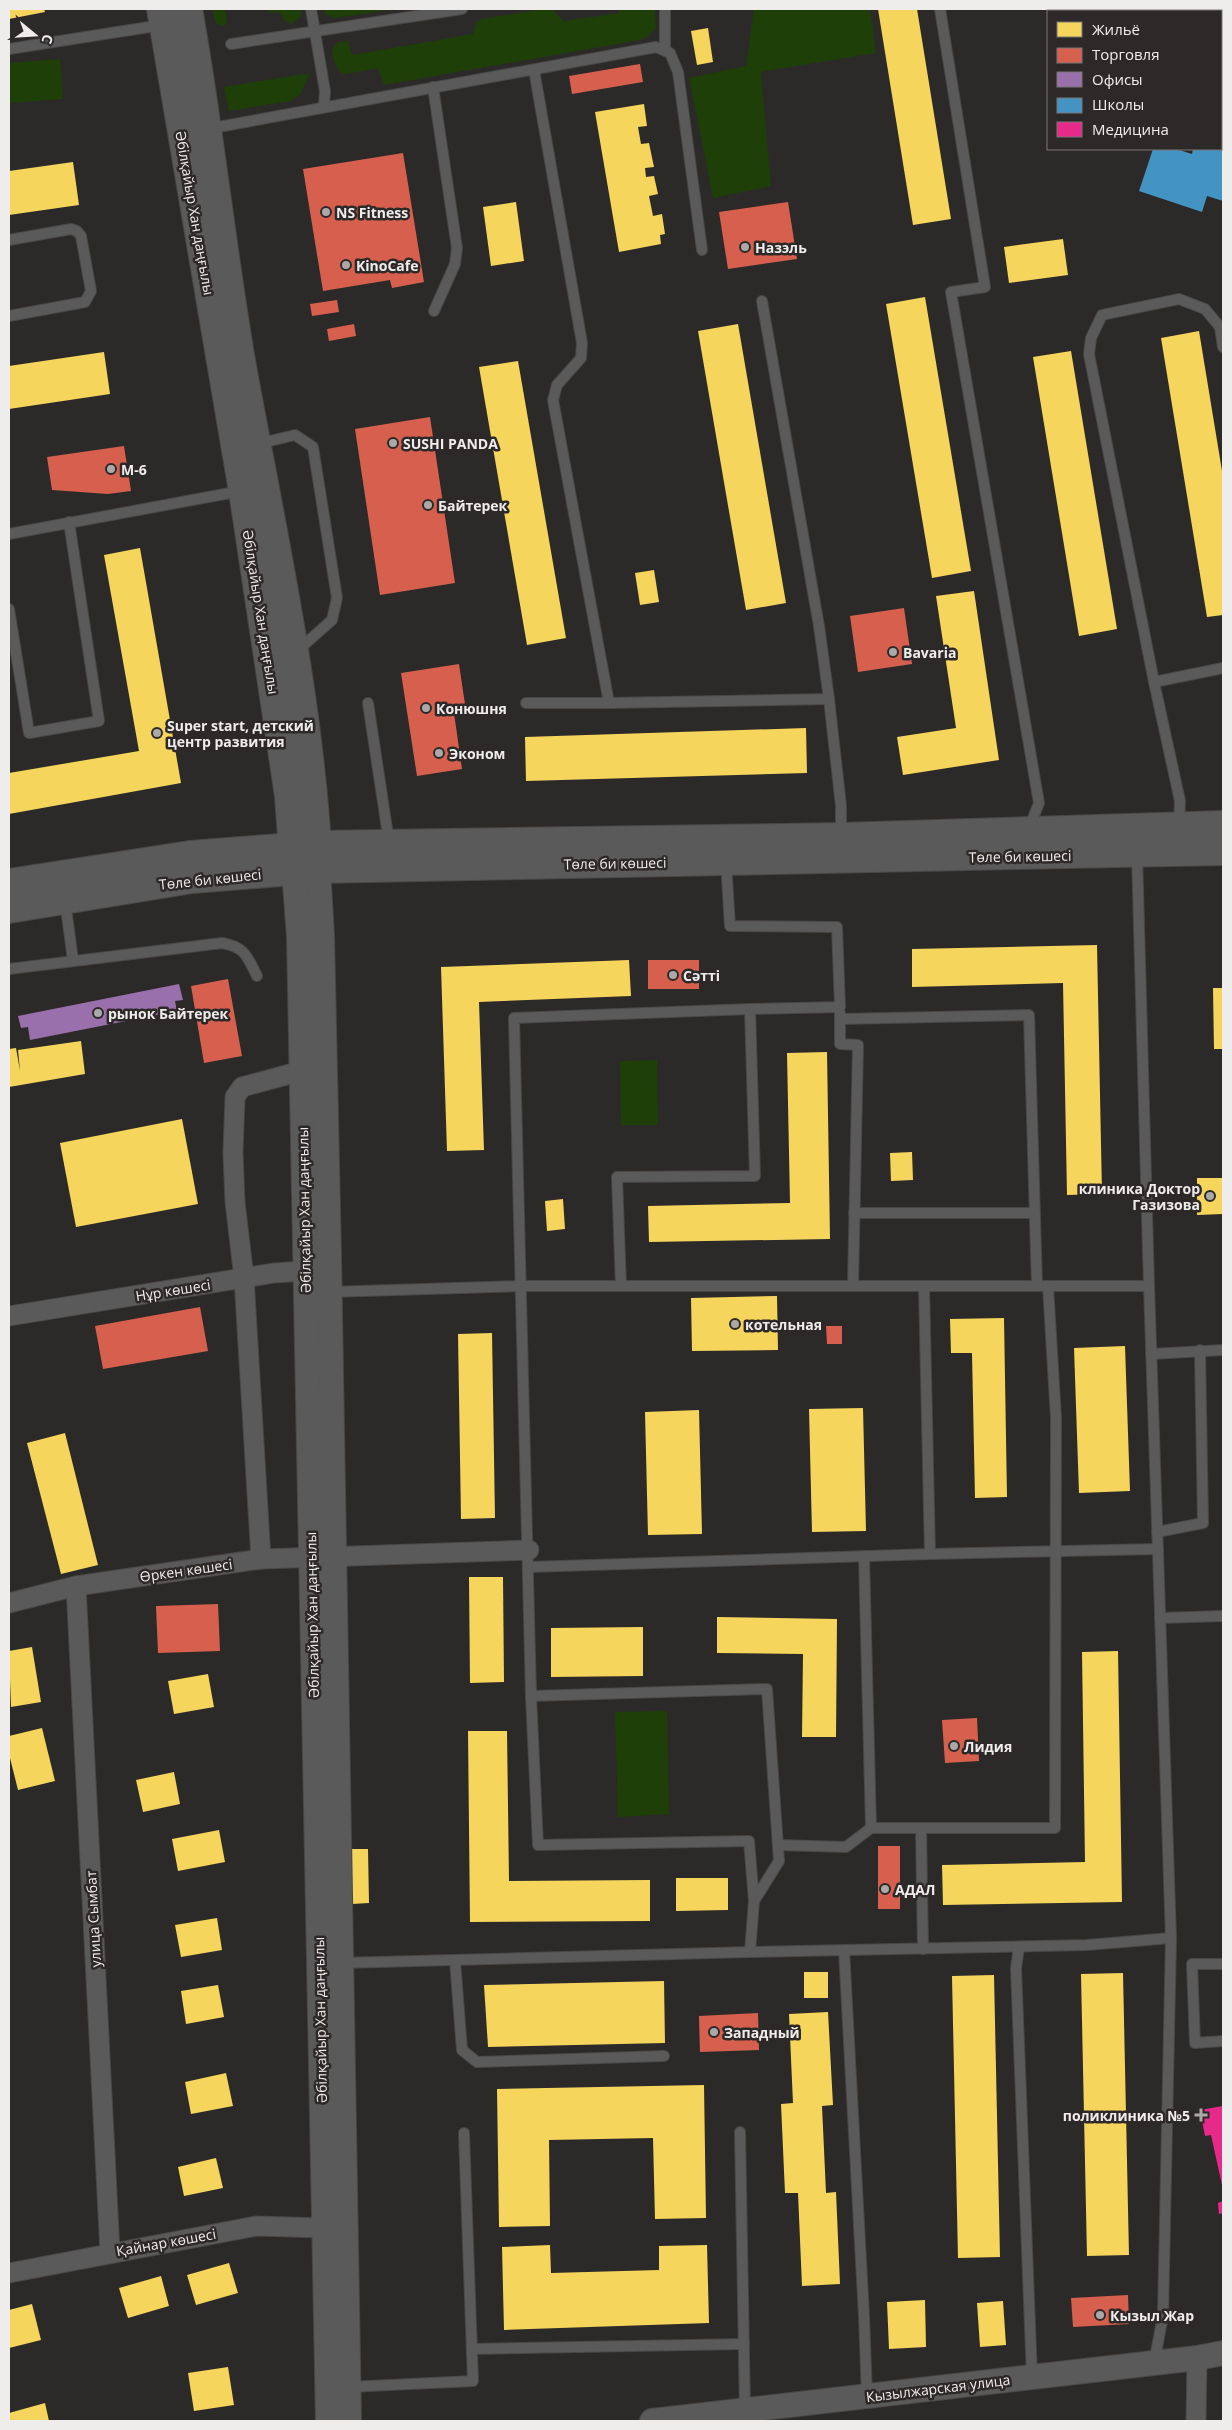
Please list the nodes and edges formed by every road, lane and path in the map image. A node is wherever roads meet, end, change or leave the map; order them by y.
1 (311, 9) edge
2 (462, 9) edge
3 (665, 9) edge
4 (940, 9) edge
5 (176, 18) edge
6 (316, 32) junction
7 (231, 44) dead end
8 (9, 49) edge
9 (665, 51) junction
10 (534, 70) junction
11 (432, 87) junction
12 (324, 106) junction
13 (195, 132) junction
14 (9, 240) edge
15 (702, 250) dead end
16 (762, 301) dead end
17 (434, 311) dead end
18 (9, 316) edge
19 (1223, 347) edge
20 (256, 444) junction
21 (253, 489) junction
22 (69, 522) junction
23 (9, 534) edge
24 (9, 609) edge
25 (294, 653) junction
26 (1223, 668) edge
27 (1154, 682) junction
28 (829, 699) junction
29 (368, 703) dead end
30 (526, 703) dead end
31 (609, 703) junction
32 (1179, 826) junction
33 (1223, 826) edge
34 (1029, 830) junction
35 (841, 836) junction
36 (390, 843) junction
37 (1223, 851) edge
38 (1137, 853) junction
39 (305, 858) junction
40 (726, 861) junction
41 (9, 883) edge
42 (65, 900) junction
43 (9, 909) edge
44 (73, 960) junction
45 (9, 969) edge
46 (257, 976) dead end
47 (840, 1008) junction
48 (750, 1009) junction
49 (840, 1019) junction
50 (301, 1071) junction
51 (854, 1213) junction
52 (1035, 1213) junction
53 (305, 1271) junction
54 (244, 1278) junction
55 (522, 1286) junction
56 (621, 1286) junction
57 (852, 1286) junction
58 (924, 1286) junction
59 (1037, 1286) junction
60 (1048, 1286) junction
61 (1149, 1286) junction
62 (329, 1292) junction
63 (9, 1316) edge
64 (1200, 1350) junction
65 (1223, 1350) edge
66 (1151, 1354) junction
67 (1157, 1532) junction
68 (1158, 1549) junction
69 (1056, 1552) junction
70 (930, 1554) junction
71 (864, 1556) junction
72 (311, 1557) junction
73 (334, 1558) junction
74 (529, 1559) junction
75 (260, 1560) junction
76 (76, 1586) junction
77 (9, 1603) edge
78 (1223, 1616) edge
79 (1160, 1618) junction
80 (531, 1696) junction
81 (871, 1828) junction
82 (921, 1828) junction
83 (778, 1845) junction
84 (754, 1902) junction
85 (1171, 1938) junction
86 (1019, 1947) junction
87 (923, 1949) junction
88 (844, 1950) junction
89 (750, 1952) junction
90 (455, 1960) junction
91 (330, 1962) junction
92 (1223, 1964) edge
93 (1223, 2041) edge
94 (664, 2056) dead end
95 (740, 2132) dead end
96 (464, 2133) dead end
97 (324, 2228) junction
98 (110, 2252) junction
99 (9, 2273) edge
100 (744, 2344) junction
101 (472, 2349) junction
102 (1223, 2353) edge
103 (1197, 2358) junction
104 (1154, 2363) junction
105 (1032, 2377) junction
106 (348, 2387) junction
107 (866, 2396) junction
108 (745, 2410) junction
109 (328, 2421) edge
110 (349, 2421) edge
111 (652, 2421) edge
112 (1196, 2421) edge

1 - 6 lane
2 - 6 lane
3 - 9 lane
4 - 34 lane
5 - 8 lane
5 - 13 main road, Әбілқайыр Хан даңғылы
6 - 7 lane
6 - 12 lane
9 - 10 lane
9 - 15 lane
10 - 11 lane
10 - 31 lane
11 - 12 lane
11 - 17 lane
12 - 13 lane
13 - 20 main road, Әбілқайыр Хан даңғылы
13 - 21 main road, Әбілқайыр Хан даңғылы
14 - 18 lane
16 - 28 lane
19 - 27 lane
20 - 21 main road, Әбілқайыр Хан даңғылы
20 - 25 lane
21 - 22 lane
21 - 25 main road, Әбілқайыр Хан даңғылы
21 - 39 main road, Әбілқайыр Хан даңғылы
22 - 23 lane
22 - 24 lane
25 - 39 main road, Әбілқайыр Хан даңғылы
26 - 27 lane
27 - 32 lane
28 - 31 lane
28 - 35 lane
29 - 36 lane
30 - 31 lane
32 - 33 main road, Төле би көшесі
32 - 34 main road, Төле би көшесі
34 - 35 main road, Төле би көшесі
35 - 36 main road, Төле би көшесі
36 - 39 main road, Төле би көшесі
37 - 38 main road, Төле би көшесі
38 - 40 main road, Төле би көшесі
38 - 61 lane
39 - 40 main road, Төле би көшесі
39 - 41 main road, Төле би көшесі
39 - 42 main road, Төле би көшесі
39 - 50 street, Әбілқайыр Хан даңғылы
39 - 62 street, Әбілқайыр Хан даңғылы
40 - 47 lane
42 - 43 main road, Төле би көшесі
42 - 44 lane
44 - 45 lane
44 - 46 lane
47 - 48 lane
47 - 49 lane
48 - 55 lane
48 - 56 lane
49 - 51 lane
49 - 52 lane
50 - 53 street, Әбілқайыр Хан даңғылы
50 - 54 street
51 - 52 lane
51 - 57 lane
52 - 59 lane
53 - 54 street, Нұр көшесі
53 - 62 street
53 - 72 street, Әбілқайыр Хан даңғылы
54 - 63 street, Нұр көшесі
54 - 75 street
55 - 56 lane
55 - 62 lane
55 - 74 lane
56 - 57 lane
57 - 58 lane
58 - 59 lane
58 - 70 lane
59 - 60 lane
60 - 61 lane
60 - 69 lane
61 - 66 lane
62 - 73 street, Әбілқайыр Хан даңғылы
64 - 65 lane
64 - 66 lane
64 - 67 lane
66 - 67 lane
67 - 68 lane
68 - 69 lane
68 - 79 lane
69 - 70 lane
69 - 82 lane
70 - 71 lane
71 - 74 lane
71 - 81 lane
72 - 73 street, Өркен көшесі
72 - 75 street, Өркен көшесі
72 - 91 street, Әбілқайыр Хан даңғылы
73 - 74 street, Өркен көшесі
73 - 91 street, Әбілқайыр Хан даңғылы
74 - 80 lane
75 - 76 street, Өркен көшесі
76 - 77 street, Өркен көшесі
76 - 98 street, улица Сымбат
78 - 79 lane
79 - 85 lane
80 - 83 lane
80 - 84 lane
81 - 82 lane
81 - 83 lane
82 - 87 lane
83 - 84 lane
84 - 89 lane
85 - 86 lane
85 - 104 lane
86 - 87 lane
86 - 105 lane
87 - 88 lane
88 - 89 lane
88 - 107 lane
89 - 90 lane
90 - 91 lane
90 - 94 lane
91 - 97 street, Әбілқайыр Хан даңғылы
91 - 106 street, Әбілқайыр Хан даңғылы
92 - 93 lane
95 - 100 lane
96 - 101 lane
97 - 98 street, Қайнар көшесі
97 - 109 street, Әбілқайыр Хан даңғылы
98 - 99 street, Қайнар көшесі
100 - 101 lane
100 - 108 lane
101 - 106 lane
102 - 103 street, Кызылжарская улица
103 - 104 street, Кызылжарская улица
103 - 112 street
104 - 105 street, Кызылжарская улица
105 - 107 street, Кызылжарская улица
106 - 110 street, Әбілқайыр Хан даңғылы
107 - 108 street, Кызылжарская улица
108 - 111 street, Кызылжарская улица

